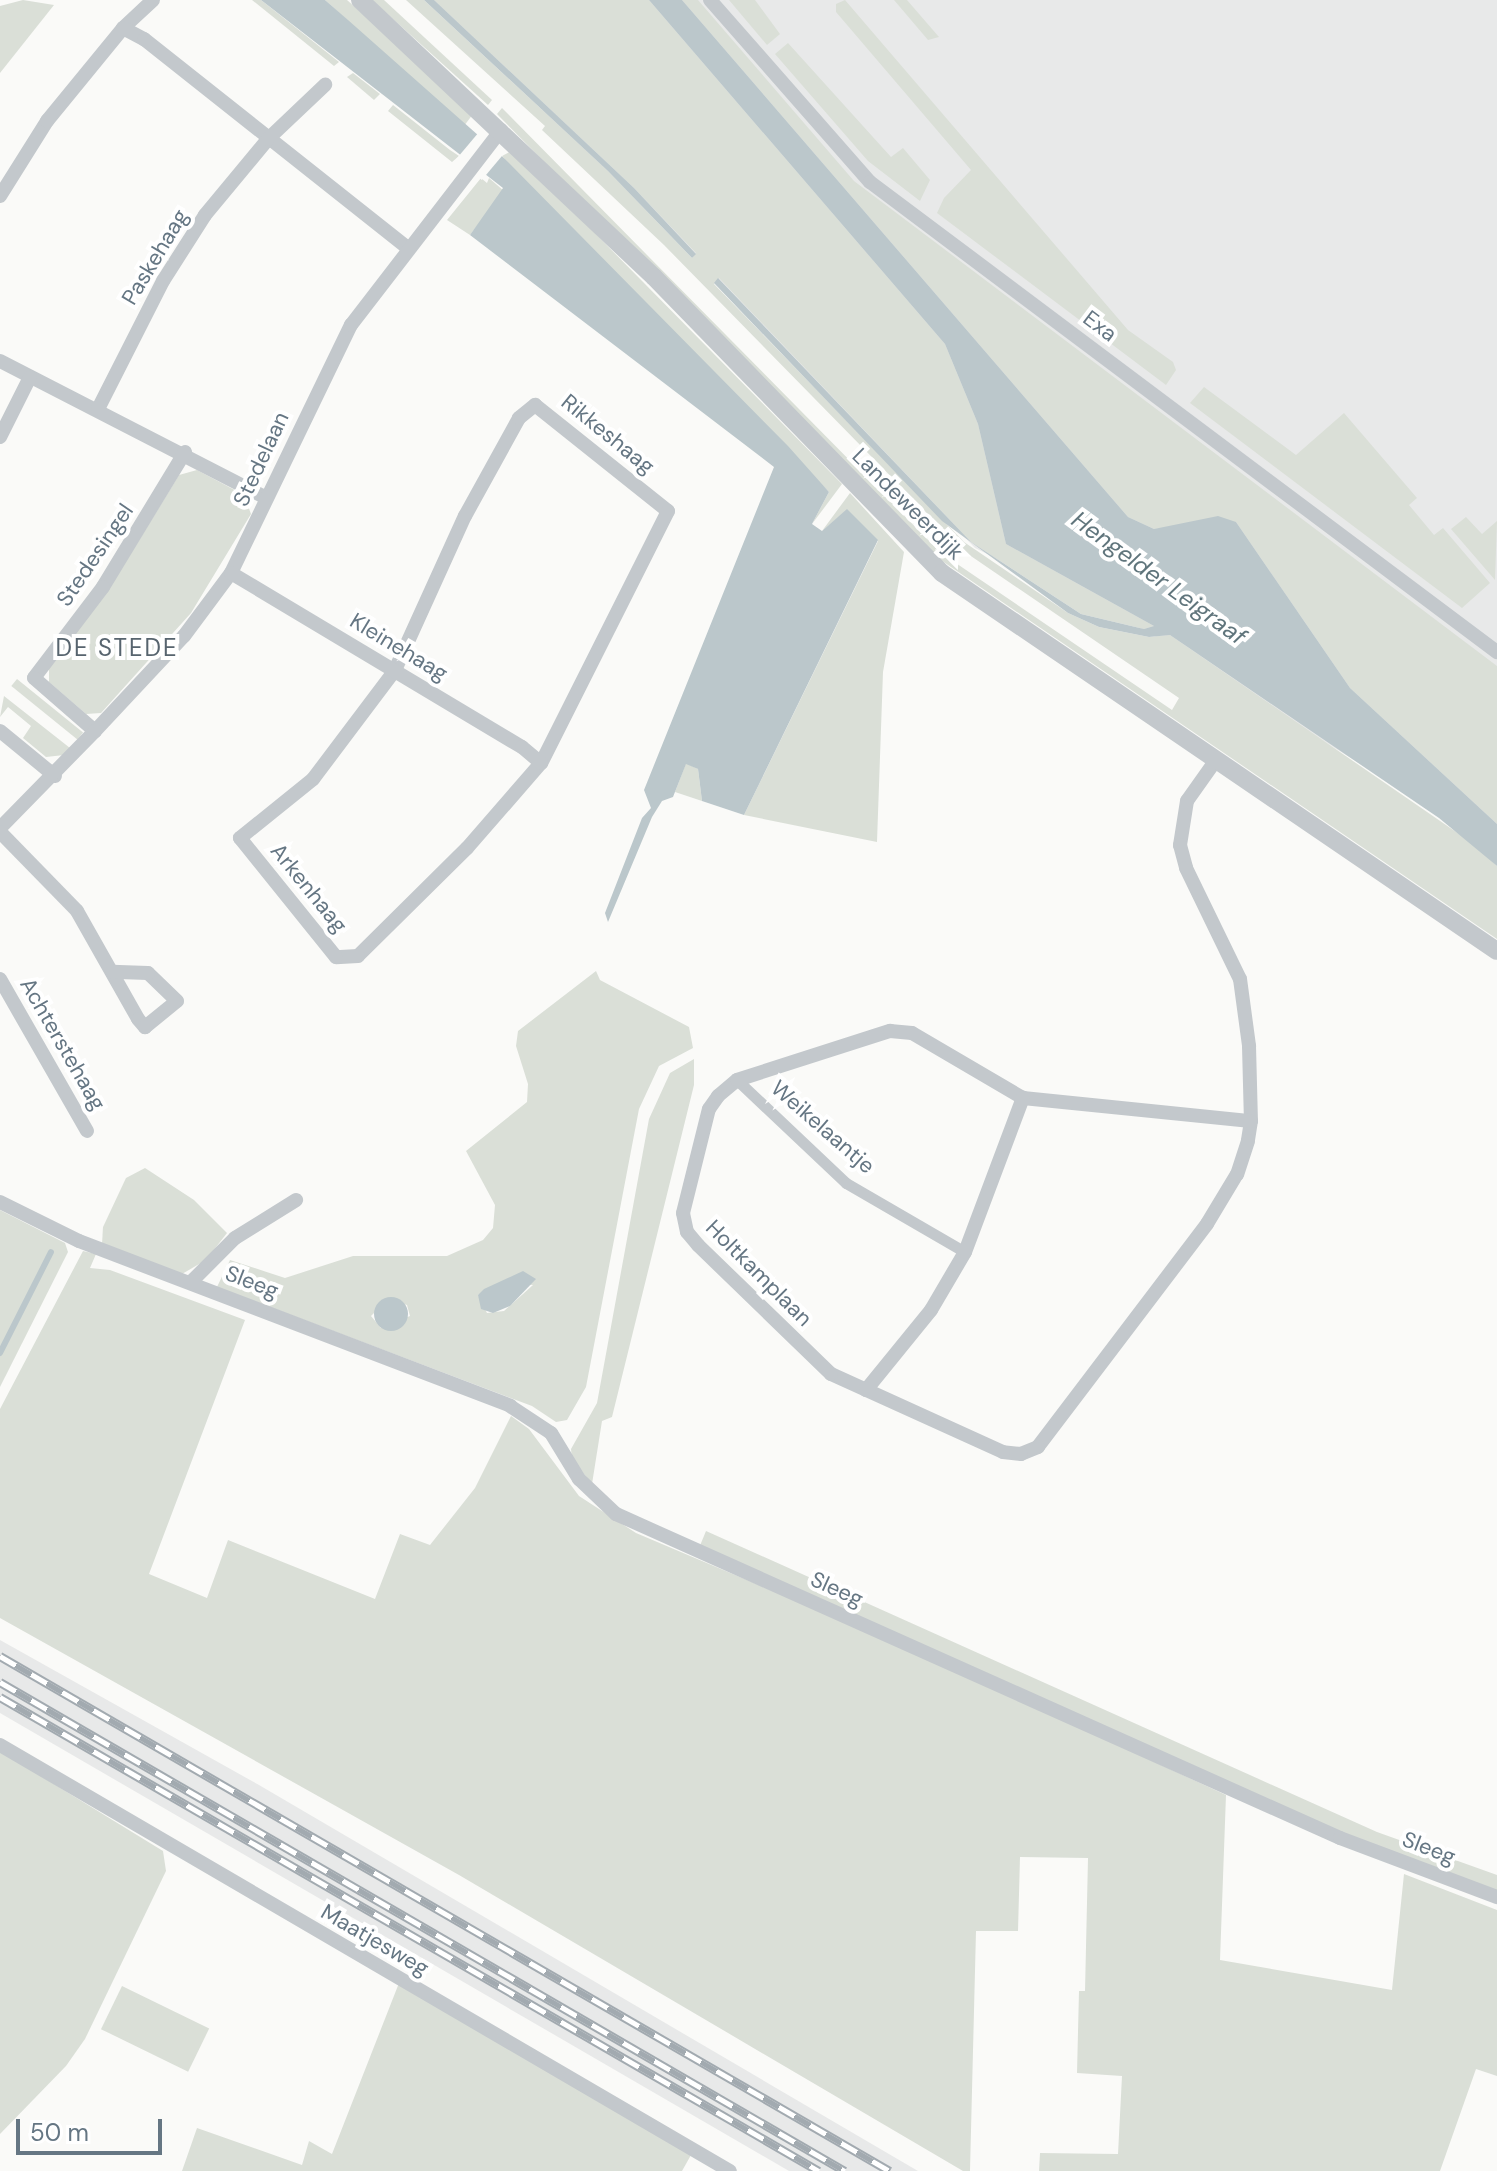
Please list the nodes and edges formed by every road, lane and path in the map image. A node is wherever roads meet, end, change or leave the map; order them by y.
1 (153, 0) edge
2 (360, 0) edge
3 (710, 0) edge
4 (123, 28) junction
5 (325, 85) dead end
6 (497, 136) junction
7 (268, 139) junction
8 (0, 196) edge
9 (408, 248) junction
10 (0, 361) edge
11 (30, 377) junction
12 (98, 409) junction
13 (0, 437) edge
14 (185, 452) junction
15 (265, 497) junction
16 (231, 573) junction
17 (1497, 652) edge
18 (395, 670) junction
19 (0, 731) edge
20 (95, 731) junction
21 (1216, 760) junction
22 (541, 763) junction
23 (55, 776) junction
24 (0, 830) edge
25 (1497, 951) edge
26 (112, 972) junction
27 (0, 979) edge
28 (737, 1080) junction
29 (1023, 1098) junction
30 (1251, 1121) junction
31 (87, 1131) dead end
32 (296, 1200) dead end
33 (0, 1202) edge
34 (965, 1252) junction
35 (191, 1282) junction
36 (866, 1390) junction
37 (0, 1745) edge
38 (1497, 1897) edge
39 (730, 2171) edge

1 - 4 street
2 - 6 street, Landeweerdijk
3 - 17 street, Exa
4 - 7 street
4 - 8 street
5 - 7 street, Paskehaag
6 - 9 street, Stedelaan
6 - 21 street, Landeweerdijk
7 - 9 street
7 - 12 street, Paskehaag
9 - 15 street, Stedelaan
10 - 11 street
11 - 12 street
11 - 13 street
12 - 14 street
14 - 15 street
14 - 20 street, Stedesingel
15 - 16 street, Stedelaan
16 - 18 street, Kleinehaag
16 - 20 street, Stedelaan
18 - 22 street, Kleinehaag
18 - 22 street, Arkenhaag
18 - 22 street, Rikkeshaag
19 - 23 street
20 - 23 street
21 - 25 street, Landeweerdijk
21 - 30 street
23 - 24 street
24 - 26 street
26 - 26 street
27 - 31 street, Achterstehaag
28 - 29 street, Holtkamplaan
28 - 34 street, Weikelaantje
28 - 36 street, Holtkamplaan
29 - 30 street, Holtkamplaan
29 - 34 street
30 - 36 street, Holtkamplaan
32 - 35 street, Sleeg
33 - 35 street, Sleeg
34 - 36 street
35 - 38 street, Sleeg
37 - 39 street, Maatjesweg

